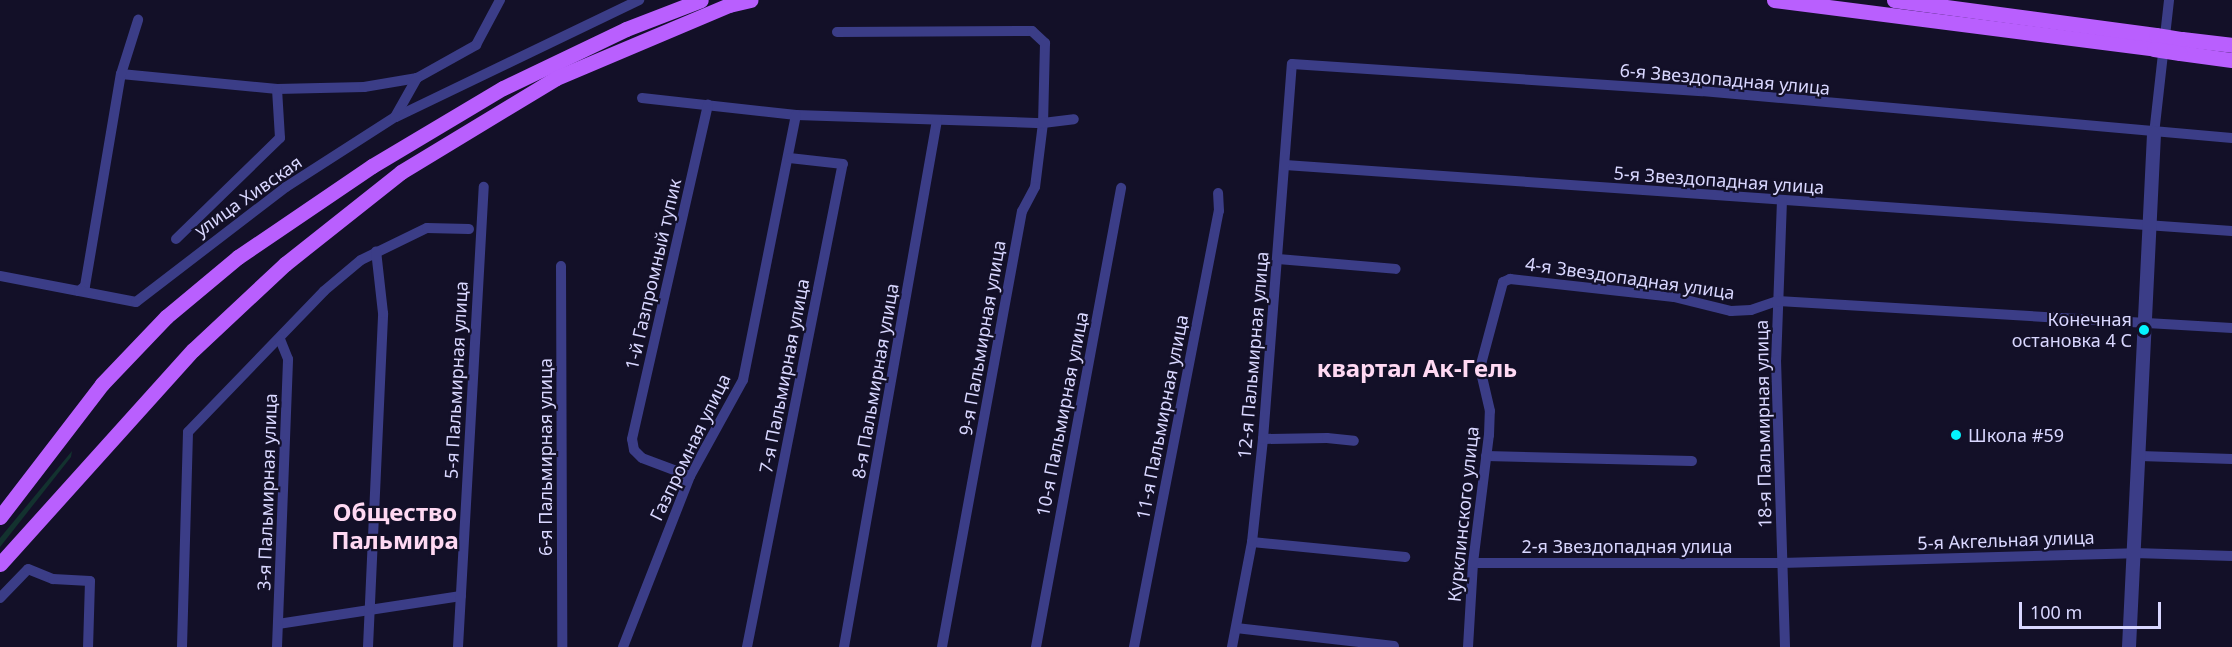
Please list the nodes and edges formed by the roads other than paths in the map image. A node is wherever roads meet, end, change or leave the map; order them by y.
1 (500, 0) edge
2 (639, 0) edge
3 (701, 0) edge
4 (750, 0) edge
5 (1774, 0) edge
6 (1894, 0) edge
7 (2169, 0) edge
8 (138, 20) dead end
9 (837, 32) dead end
10 (2155, 42) junction
11 (2232, 45) edge
12 (2181, 46) junction
13 (2232, 60) edge
14 (1292, 64) joint
15 (121, 74) junction
16 (417, 78) junction
17 (277, 88) junction
18 (642, 98) dead end
19 (708, 105) junction
20 (796, 115) junction
21 (395, 117) junction
22 (1074, 119) dead end
23 (937, 120) junction
24 (1043, 123) junction
25 (2154, 134) junction
26 (2232, 138) edge
27 (789, 158) junction
28 (1285, 165) junction
29 (484, 187) dead end
30 (1121, 188) dead end
31 (1218, 193) dead end
32 (1782, 201) junction
33 (2151, 226) junction
34 (469, 229) dead end
35 (2232, 231) edge
36 (176, 239) dead end
37 (376, 251) junction
38 (1278, 258) junction
39 (561, 266) dead end
40 (1396, 269) dead end
41 (0, 276) edge
42 (1503, 282) joint
43 (82, 289) junction
44 (1778, 301) junction
45 (2147, 322) junction
46 (2232, 328) edge
47 (280, 339) junction
48 (1263, 439) junction
49 (1354, 441) dead end
50 (1486, 456) junction
51 (2140, 456) junction
52 (2232, 459) edge
53 (1692, 461) dead end
54 (690, 476) junction
55 (0, 517) edge
56 (1252, 542) junction
57 (2134, 553) junction
58 (2232, 556) edge
59 (1405, 557) dead end
60 (1473, 563) junction
61 (1781, 563) junction
62 (0, 564) edge
63 (461, 596) junction
64 (0, 598) edge
65 (370, 609) junction
66 (278, 624) junction
67 (1236, 628) junction
68 (1329, 643) edge
69 (1394, 646) edge
70 (88, 647) edge
71 (182, 647) edge
72 (277, 647) edge
73 (368, 647) edge
74 (458, 647) edge
75 (562, 647) edge
76 (623, 647) edge
77 (747, 647) edge
78 (844, 647) edge
79 (942, 647) edge
80 (1035, 647) edge
81 (1134, 647) edge
82 (1232, 647) edge
83 (1468, 647) edge
84 (1785, 647) edge
85 (2129, 647) edge

1 - 16 street
2 - 21 street
3 - 55 main road
4 - 62 main road
5 - 10 main road
6 - 10 main road
7 - 25 street
8 - 15 street
9 - 24 street, 9-я Пальмирная улица
10 - 12 main road, bridge
11 - 12 main road
12 - 13 main road
14 - 25 street, 6-я Звездопадная улица
14 - 28 street, 12-я Пальмирная улица
15 - 17 street
15 - 43 street
16 - 17 street
16 - 21 street, улица Хивская
17 - 36 street
18 - 19 street
19 - 20 street
19 - 54 street, 1-й Газпромный тупик
20 - 23 street
20 - 27 street, Газпромная улица
21 - 43 street, улица Хивская
22 - 24 street
23 - 24 street
23 - 78 street, 8-я Пальмирная улица
24 - 79 street, 9-я Пальмирная улица
25 - 26 street, 6-я Звездопадная улица
25 - 33 street
27 - 54 street, Газпромная улица
27 - 77 street, 7-я Пальмирная улица
28 - 32 street, 5-я Звездопадная улица
28 - 38 street, 12-я Пальмирная улица
29 - 63 street, 5-я Пальмирная улица
30 - 80 street, 10-я Пальмирная улица
31 - 81 street, 11-я Пальмирная улица
32 - 33 street, 5-я Звездопадная улица
32 - 44 street, 18-я Пальмирная улица
33 - 35 street, 5-я Звездопадная улица
33 - 45 street
34 - 37 street
37 - 47 street
37 - 65 street
38 - 40 street
38 - 48 street, 12-я Пальмирная улица
39 - 75 street, 6-я Пальмирная улица
41 - 43 street, улица Хивская
42 - 44 street, 4-я Звездопадная улица
42 - 50 street, Курклинского улица
44 - 45 street, 4-я Звездопадная улица
44 - 61 street, 18-я Пальмирная улица
45 - 46 street, 4-я Звездопадная улица
45 - 51 street
47 - 66 street, 3-я Пальмирная улица
47 - 71 street
48 - 49 street
48 - 56 street, 12-я Пальмирная улица
50 - 53 street
50 - 60 street, Курклинского улица
51 - 52 street
51 - 57 street
54 - 76 street, Газпромная улица
56 - 59 street
56 - 67 street, 12-я Пальмирная улица
57 - 58 street, 5-я Акгельная улица
57 - 61 street, 5-я Акгельная улица
57 - 85 street
60 - 61 street, 2-я Звездопадная улица
60 - 83 street, Курклинского улица
61 - 84 street, 18-я Пальмирная улица
63 - 65 street
63 - 74 street, 5-я Пальмирная улица
64 - 70 street
65 - 66 street
65 - 73 street
66 - 72 street, 3-я Пальмирная улица
67 - 68 street
67 - 82 street, 12-я Пальмирная улица
68 - 69 street

